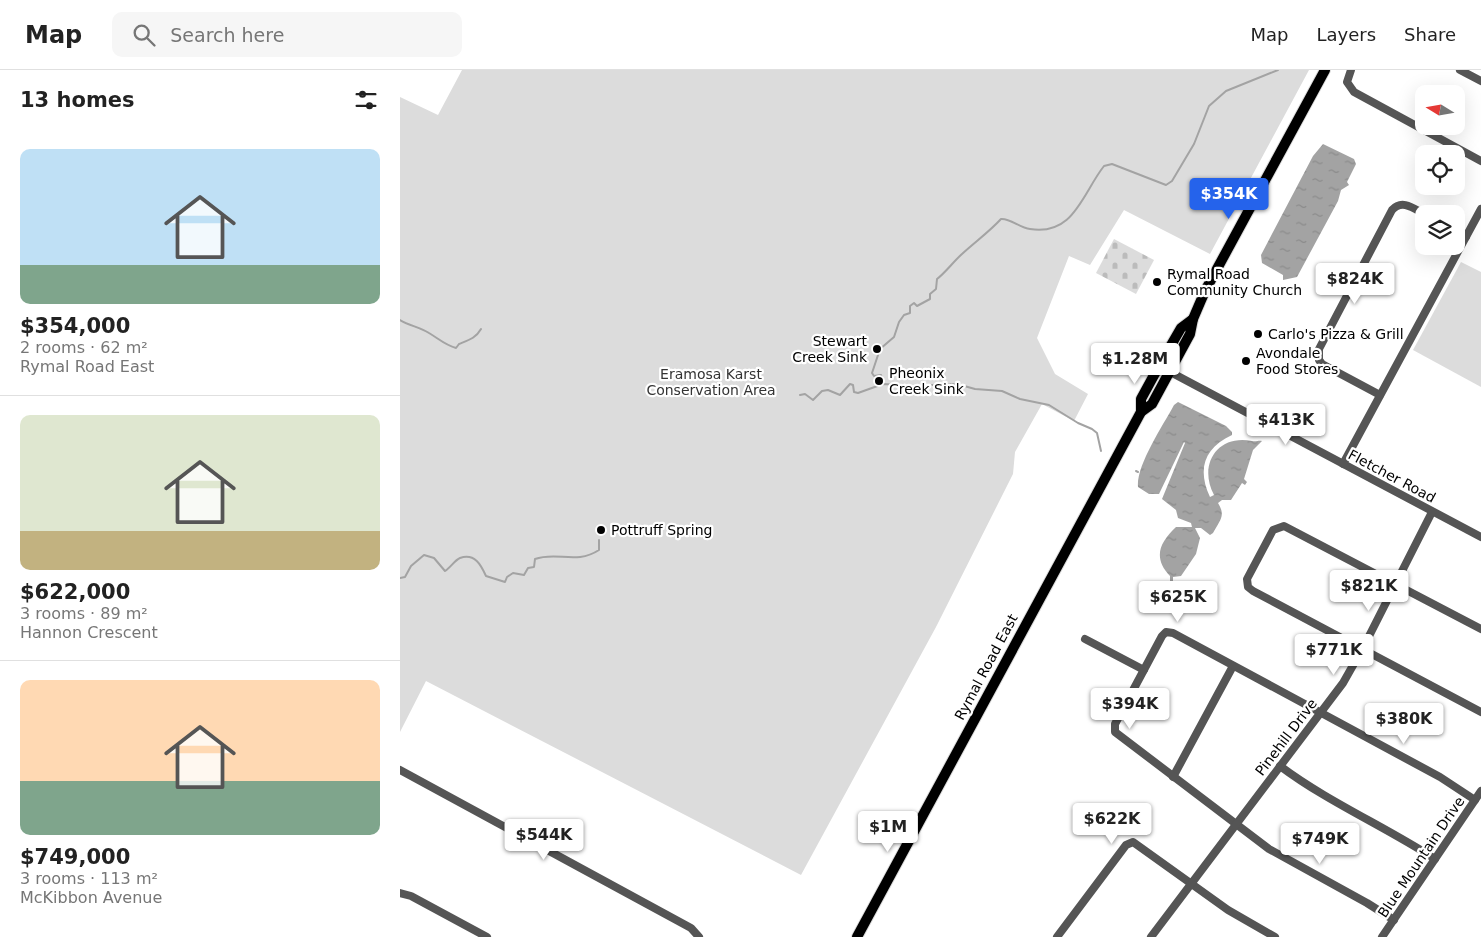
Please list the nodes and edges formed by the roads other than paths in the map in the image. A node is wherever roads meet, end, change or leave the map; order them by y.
1 (1325, 70) edge
2 (1350, 70) edge
3 (1460, 70) edge
4 (1481, 81) edge
5 (1481, 161) edge
6 (1481, 209) edge
7 (1415, 210) edge
8 (1466, 237) joint
9 (1193, 319) junction
10 (1159, 366) junction
11 (1170, 371) junction
12 (1380, 395) junction
13 (1141, 412) junction
14 (1343, 464) junction
15 (1432, 512) junction
16 (1481, 537) edge
17 (1395, 585) junction
18 (1481, 629) edge
19 (1085, 639) dead end
20 (1362, 650) junction
21 (1234, 666) junction
22 (1144, 670) junction
23 (1481, 712) edge
24 (1320, 713) junction
25 (1280, 766) junction
26 (400, 770) edge
27 (1174, 777) junction
28 (1481, 791) edge
29 (1475, 800) junction
30 (1237, 824) junction
31 (1435, 859) junction
32 (1192, 883) junction
33 (400, 893) edge
34 (1394, 920) junction
35 (487, 937) edge
36 (699, 937) edge
37 (858, 937) edge
38 (1057, 937) edge
39 (1151, 937) edge
40 (1275, 937) edge
41 (1382, 937) edge

1 - 9 main road, Rymal Road East
2 - 5 street
3 - 4 street
6 - 8 street
7 - 12 street
8 - 12 street
9 - 10 main road, Rymal Road East
9 - 11 main road, Rymal Road East
10 - 11 street, Fletcher Road
10 - 13 main road, Rymal Road East
11 - 13 main road, Rymal Road East
11 - 14 street, Fletcher Road
12 - 14 street
13 - 37 main road, Rymal Road East
14 - 15 street, Fletcher Road
15 - 16 street, Fletcher Road
15 - 17 street, Pinehill Drive
17 - 18 street
17 - 20 street, Pinehill Drive
17 - 20 street
19 - 22 street
20 - 23 street
20 - 24 street, Pinehill Drive
21 - 22 street
21 - 24 street
21 - 27 street
22 - 27 street
24 - 25 street, Pinehill Drive
24 - 29 street
25 - 30 street, Pinehill Drive
25 - 31 street
26 - 36 street
27 - 30 street
28 - 29 street, Blue Mountain Drive
29 - 31 street, Blue Mountain Drive
30 - 32 street, Pinehill Drive
30 - 34 street
31 - 34 street, Blue Mountain Drive
32 - 38 street
32 - 39 street, Pinehill Drive
32 - 40 street
33 - 35 street
34 - 41 street, Blue Mountain Drive

